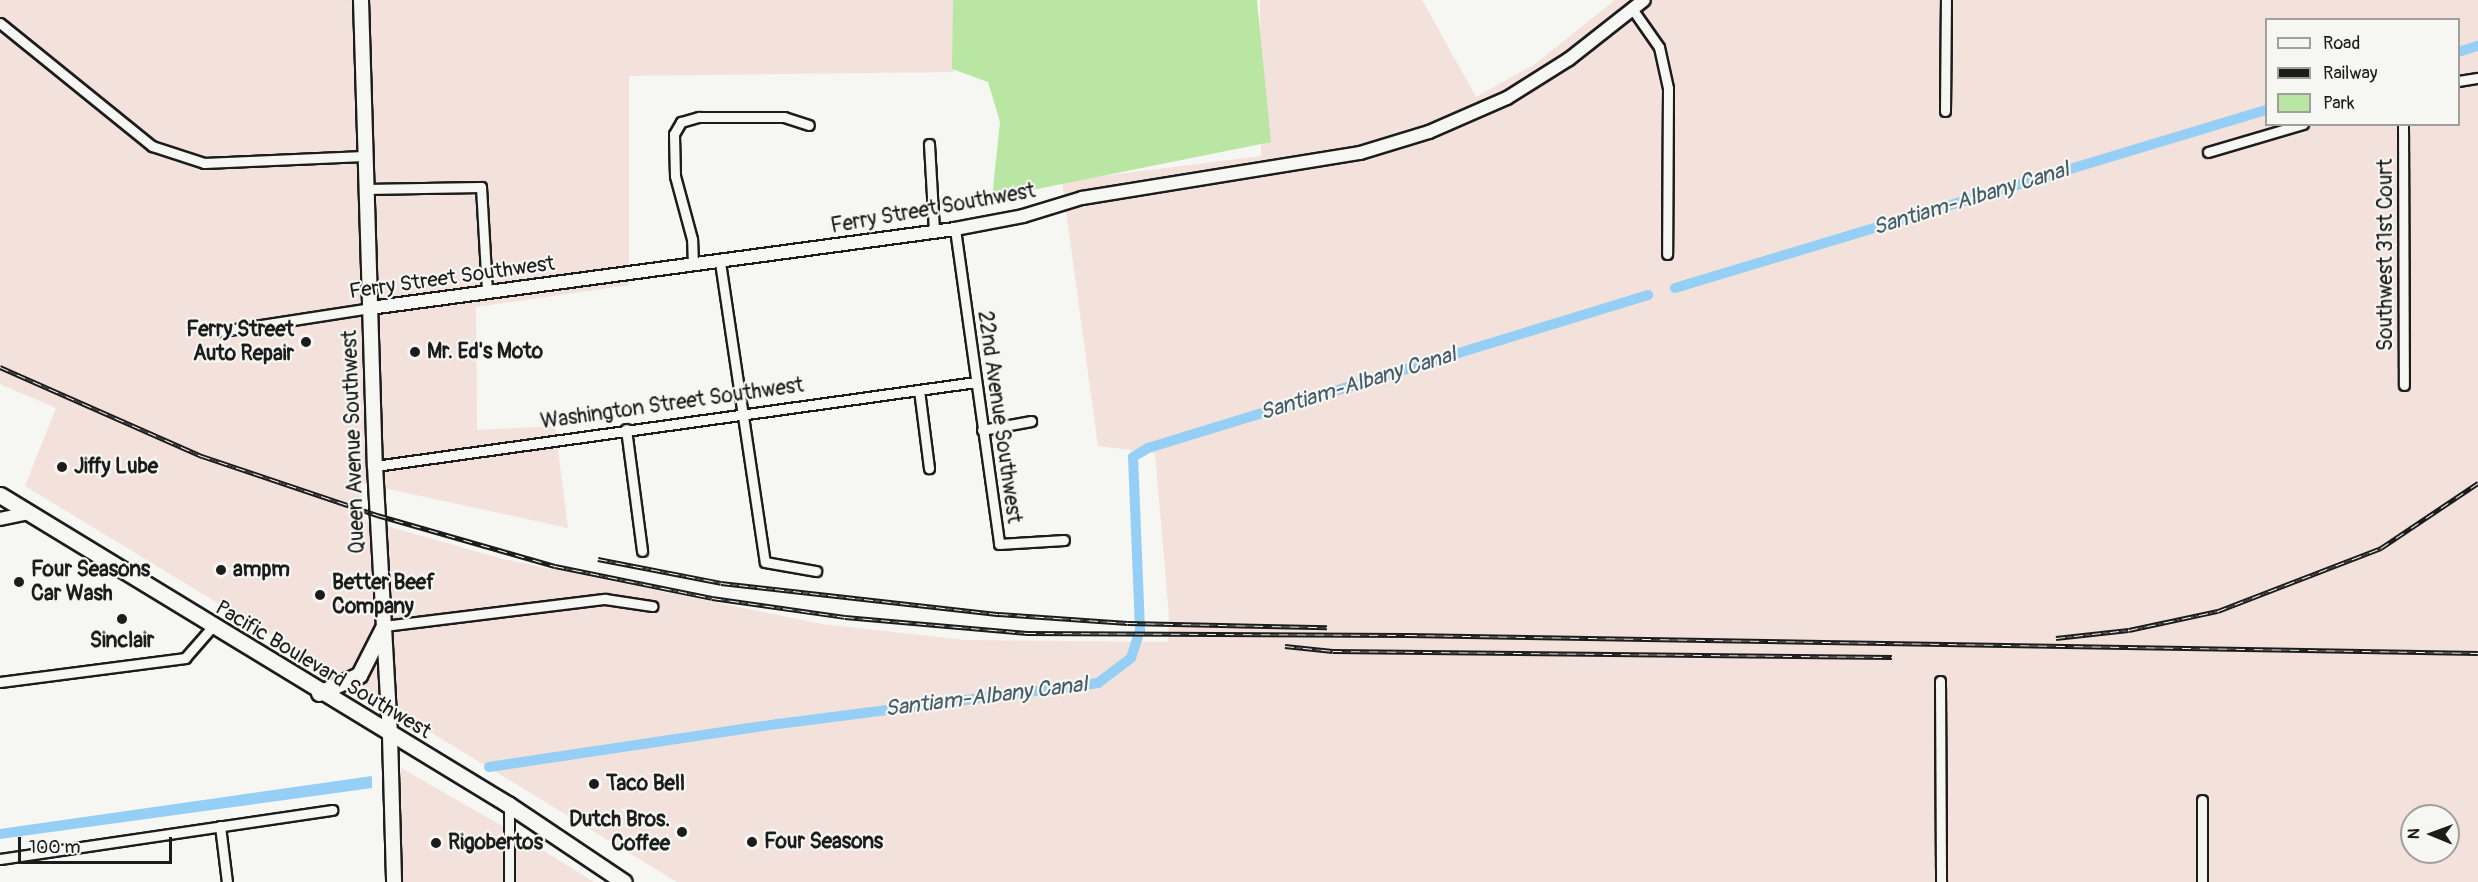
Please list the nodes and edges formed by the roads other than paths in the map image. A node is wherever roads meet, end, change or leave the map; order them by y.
1 (361, 0) edge
2 (1644, 0) edge
3 (1946, 0) edge
4 (1633, 10) junction
5 (0, 23) edge
6 (2478, 78) edge
7 (2460, 81) edge
8 (1945, 111) dead end
9 (809, 125) dead end
10 (2296, 126) edge
11 (2403, 126) edge
12 (929, 144) dead end
13 (2208, 152) dead end
14 (364, 156) junction
15 (365, 189) junction
16 (955, 229) junction
17 (934, 232) junction
18 (1667, 254) dead end
19 (720, 262) junction
20 (693, 265) junction
21 (487, 292) junction
22 (370, 308) junction
23 (222, 331) dead end
24 (976, 382) junction
25 (2404, 385) dead end
26 (919, 390) junction
27 (743, 413) junction
28 (1031, 421) dead end
29 (626, 429) junction
30 (982, 430) junction
31 (375, 466) junction
32 (929, 468) dead end
33 (0, 495) edge
34 (29, 513) junction
35 (0, 519) edge
36 (1064, 540) dead end
37 (642, 551) dead end
38 (816, 571) dead end
39 (652, 606) dead end
40 (384, 626) junction
41 (212, 627) junction
42 (1940, 681) dead end
43 (0, 682) edge
44 (319, 693) junction
45 (390, 736) junction
46 (2202, 800) dead end
47 (509, 805) junction
48 (332, 810) dead end
49 (220, 826) junction
50 (0, 859) edge
51 (227, 882) edge
52 (394, 882) edge
53 (509, 882) edge
54 (624, 882) edge
55 (1941, 882) edge
56 (2202, 882) edge

1 - 14 main road, Queen Avenue Southwest
2 - 4 street, Ferry Street Southwest
3 - 8 street
4 - 16 street, Ferry Street Southwest
4 - 18 street
5 - 14 street
6 - 7 street
9 - 20 street
10 - 13 street
11 - 25 street, Southwest 31st Court
12 - 17 street
14 - 15 main road, Queen Avenue Southwest
15 - 21 street
15 - 22 main road, Queen Avenue Southwest
16 - 17 street, Ferry Street Southwest
16 - 24 street, 22nd Avenue Southwest
17 - 19 street, Ferry Street Southwest
19 - 20 street, Ferry Street Southwest
19 - 27 street
20 - 21 street, Ferry Street Southwest
21 - 22 street, Ferry Street Southwest
22 - 23 street, Ferry Street Southwest
22 - 31 main road, Queen Avenue Southwest
24 - 26 street, Washington Street Southwest
24 - 30 street, 22nd Avenue Southwest
26 - 27 street, Washington Street Southwest
26 - 32 street
27 - 29 street, Washington Street Southwest
27 - 38 street
28 - 30 street
29 - 31 street, Washington Street Southwest
29 - 37 street
30 - 36 street, 22nd Avenue Southwest
31 - 40 main road, Queen Avenue Southwest
33 - 34 main road, Pacific Boulevard Southwest
34 - 35 street
34 - 41 main road, Pacific Boulevard Southwest
39 - 40 street
40 - 44 main road
40 - 45 main road, Queen Avenue Southwest
41 - 43 street
41 - 44 main road, Pacific Boulevard Southwest
42 - 55 street
44 - 45 main road, Pacific Boulevard Southwest
45 - 47 main road, Pacific Boulevard Southwest
45 - 52 main road, Queen Avenue Southwest
46 - 56 street
47 - 53 street
47 - 54 main road, Pacific Boulevard Southwest
48 - 49 street
49 - 50 street
49 - 51 street

